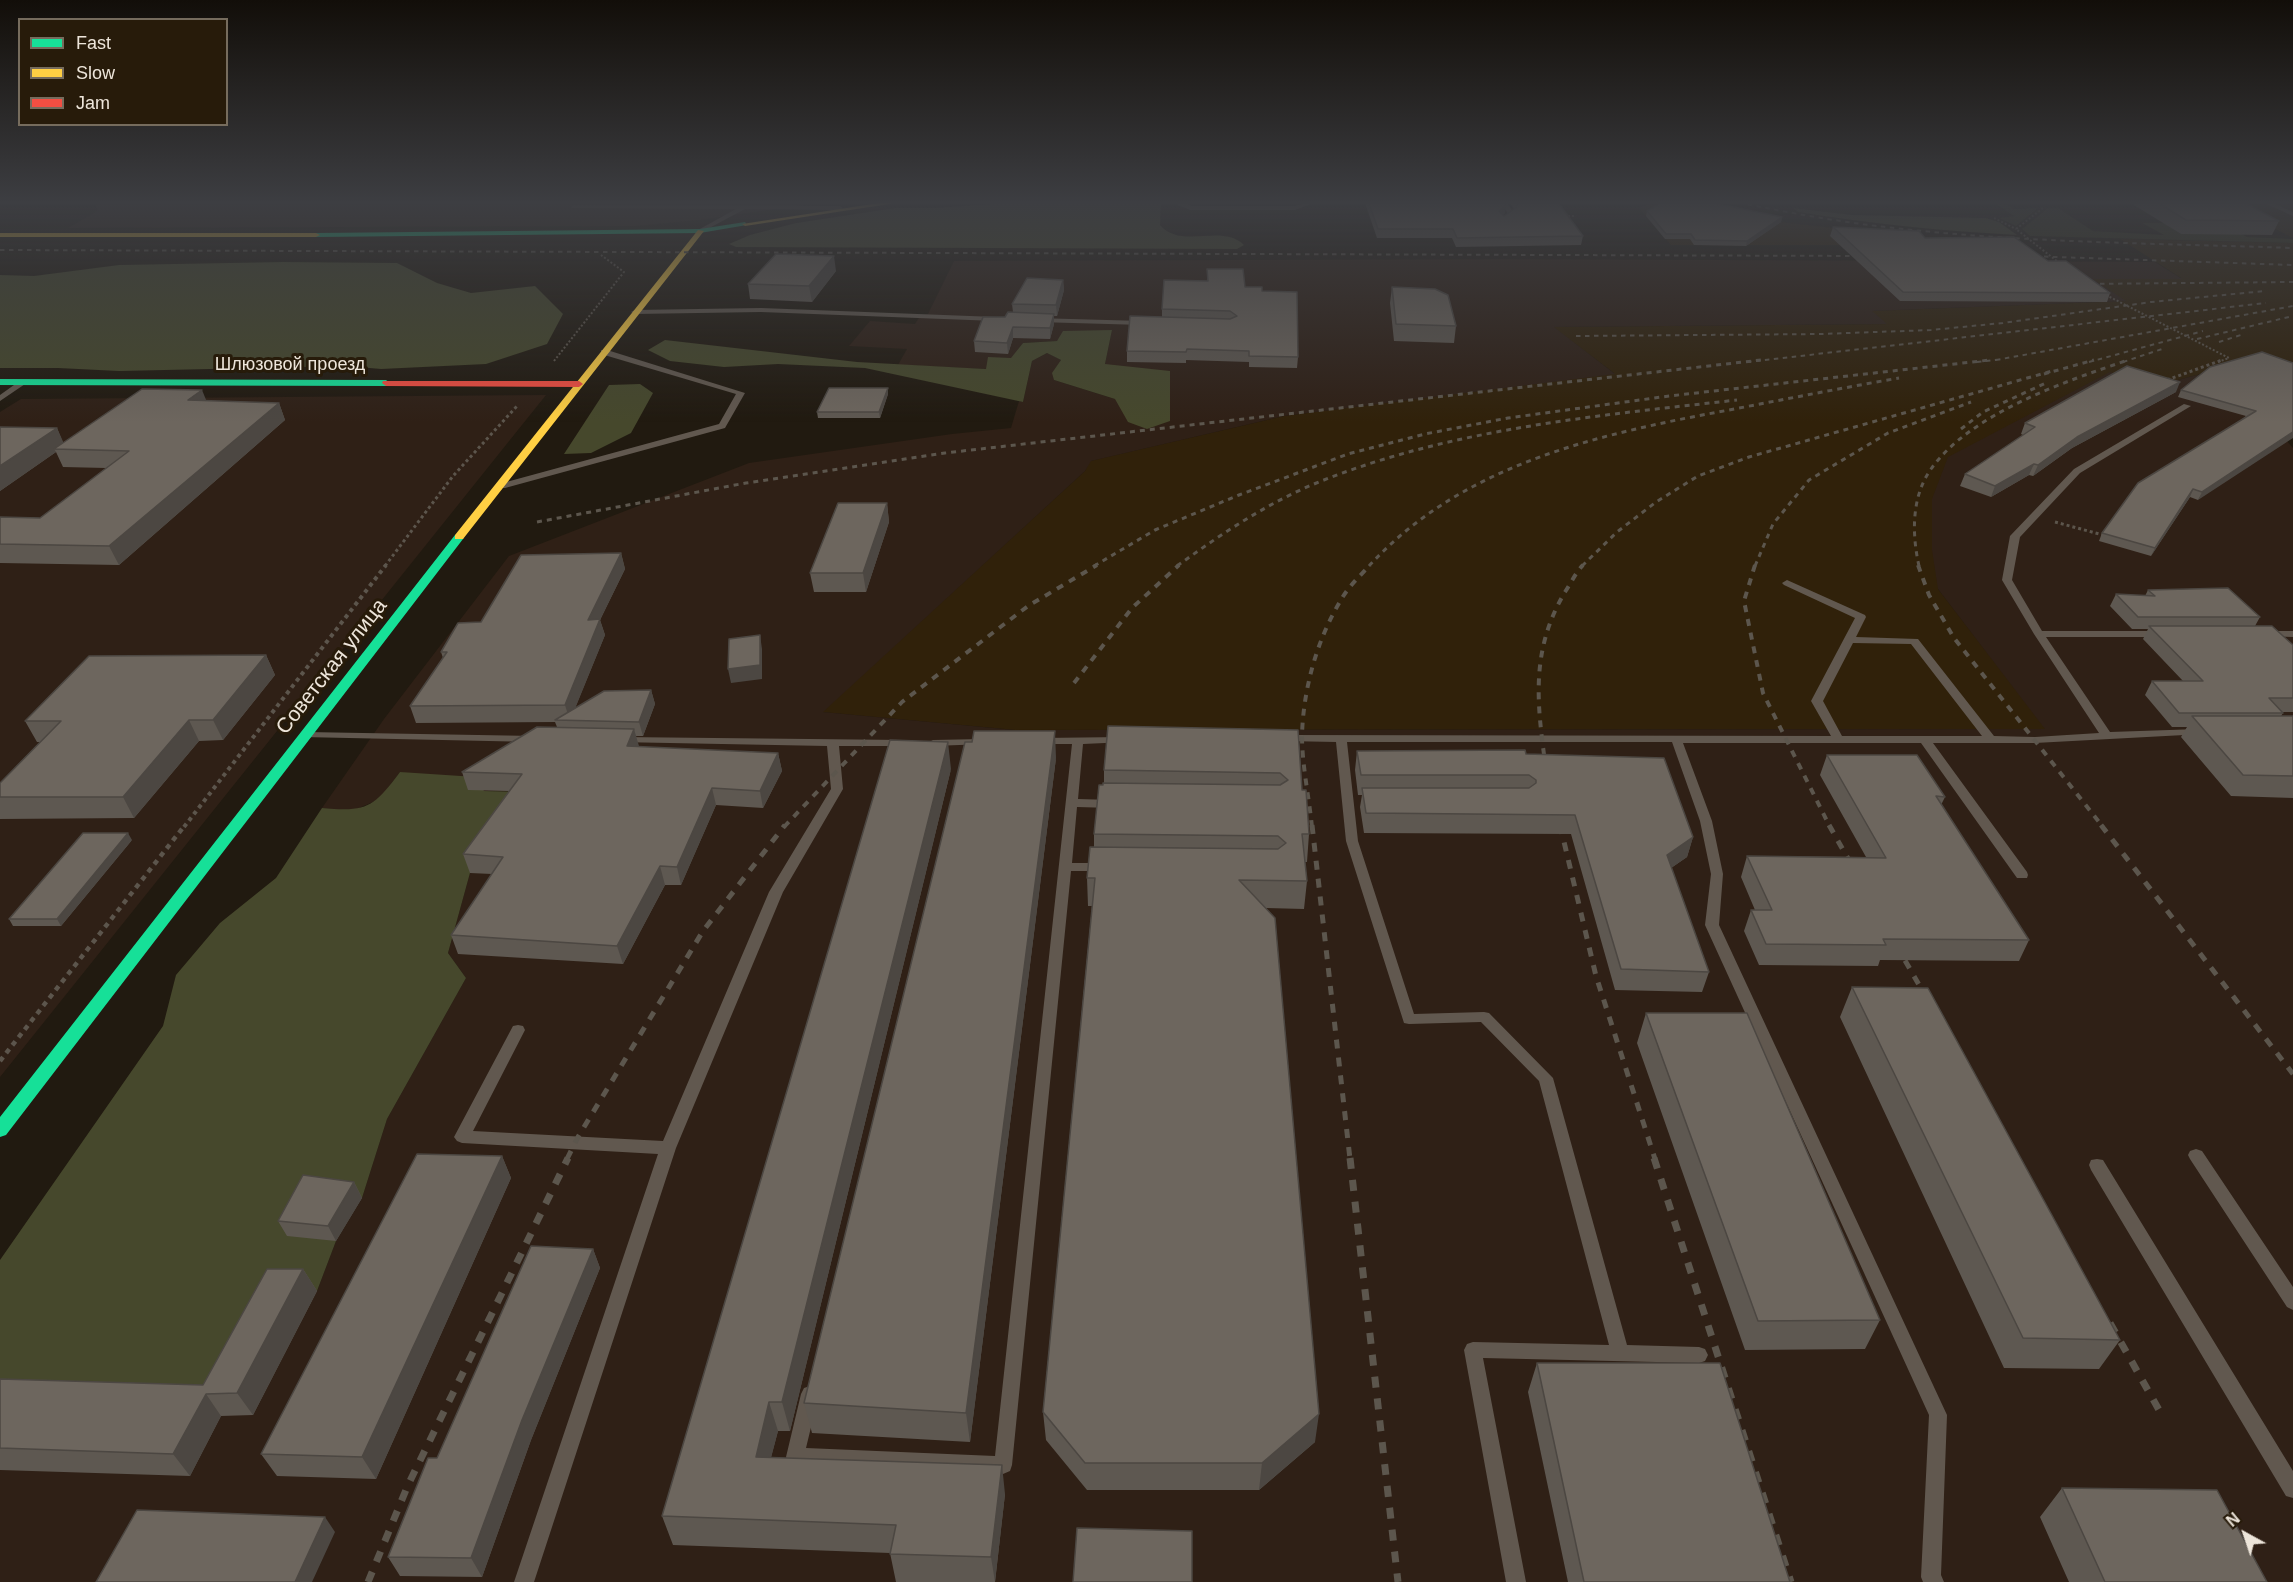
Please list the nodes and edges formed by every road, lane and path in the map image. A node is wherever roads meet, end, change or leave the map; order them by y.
1 (622, 275) edge
2 (665, 275) edge
3 (2099, 291) edge
4 (635, 312) junction
5 (1008, 319) edge
6 (1031, 320) edge
7 (1148, 323) edge
8 (604, 352) junction
9 (0, 382) edge
10 (24, 382) junction
11 (536, 384) junction
12 (579, 384) junction
13 (2160, 387) edge
14 (0, 399) edge
15 (2187, 406) dead end
16 (501, 486) junction
17 (2034, 516) junction
18 (2103, 535) edge
19 (1787, 583) dead end
20 (2293, 633) edge
21 (2039, 634) junction
22 (2166, 634) edge
23 (2258, 634) edge
24 (1849, 640) junction
25 (2210, 732) edge
26 (305, 735) junction
27 (2106, 735) junction
28 (1267, 738) edge
29 (1341, 738) junction
30 (551, 739) edge
31 (1676, 739) junction
32 (610, 740) edge
33 (1137, 740) edge
34 (1839, 740) junction
35 (1925, 740) junction
36 (1991, 740) junction
37 (1033, 741) edge
38 (1078, 741) junction
39 (1000, 742) edge
40 (833, 744) junction
41 (1072, 803) junction
42 (1129, 804) edge
43 (1065, 867) junction
44 (1112, 867) edge
45 (2022, 875) dead end
46 (518, 1030) dead end
47 (0, 1061) edge
48 (0, 1130) edge
49 (668, 1148) junction
50 (2196, 1155) dead end
51 (2097, 1165) dead end
52 (2293, 1302) edge
53 (1620, 1353) junction
54 (1700, 1355) dead end
55 (814, 1376) edge
56 (2293, 1489) edge
57 (524, 1582) edge
58 (1516, 1582) edge
59 (1934, 1582) edge

1 - 11 path
2 - 4 main road, Советская улица
3 - 13 path
4 - 5 lane
4 - 8 main road, Советская улица
6 - 7 lane
8 - 12 main road, Советская улица
8 - 16 lane
9 - 10 main road, Шлюзовой проезд
10 - 11 main road, Шлюзовой проезд
10 - 14 lane
11 - 12 main road, Шлюзовой проезд
11 - 47 path
12 - 16 main road, Советская улица
15 - 17 lane
16 - 26 main road, Советская улица
17 - 18 path
17 - 21 lane
19 - 24 lane
20 - 23 lane
21 - 22 lane
21 - 27 lane
24 - 34 lane
24 - 36 lane
25 - 27 lane
26 - 30 lane
26 - 48 main road, Советская улица
27 - 36 lane
28 - 29 lane
29 - 31 lane
29 - 53 lane
31 - 34 lane
31 - 59 lane
32 - 40 lane
33 - 38 lane
34 - 35 lane
35 - 36 lane
35 - 45 lane
37 - 38 lane
38 - 41 lane
39 - 40 lane
40 - 49 lane
41 - 42 lane
41 - 43 lane
43 - 44 lane
43 - 55 lane
46 - 49 lane
49 - 57 lane
50 - 52 lane
51 - 56 lane
53 - 54 lane
53 - 58 lane

